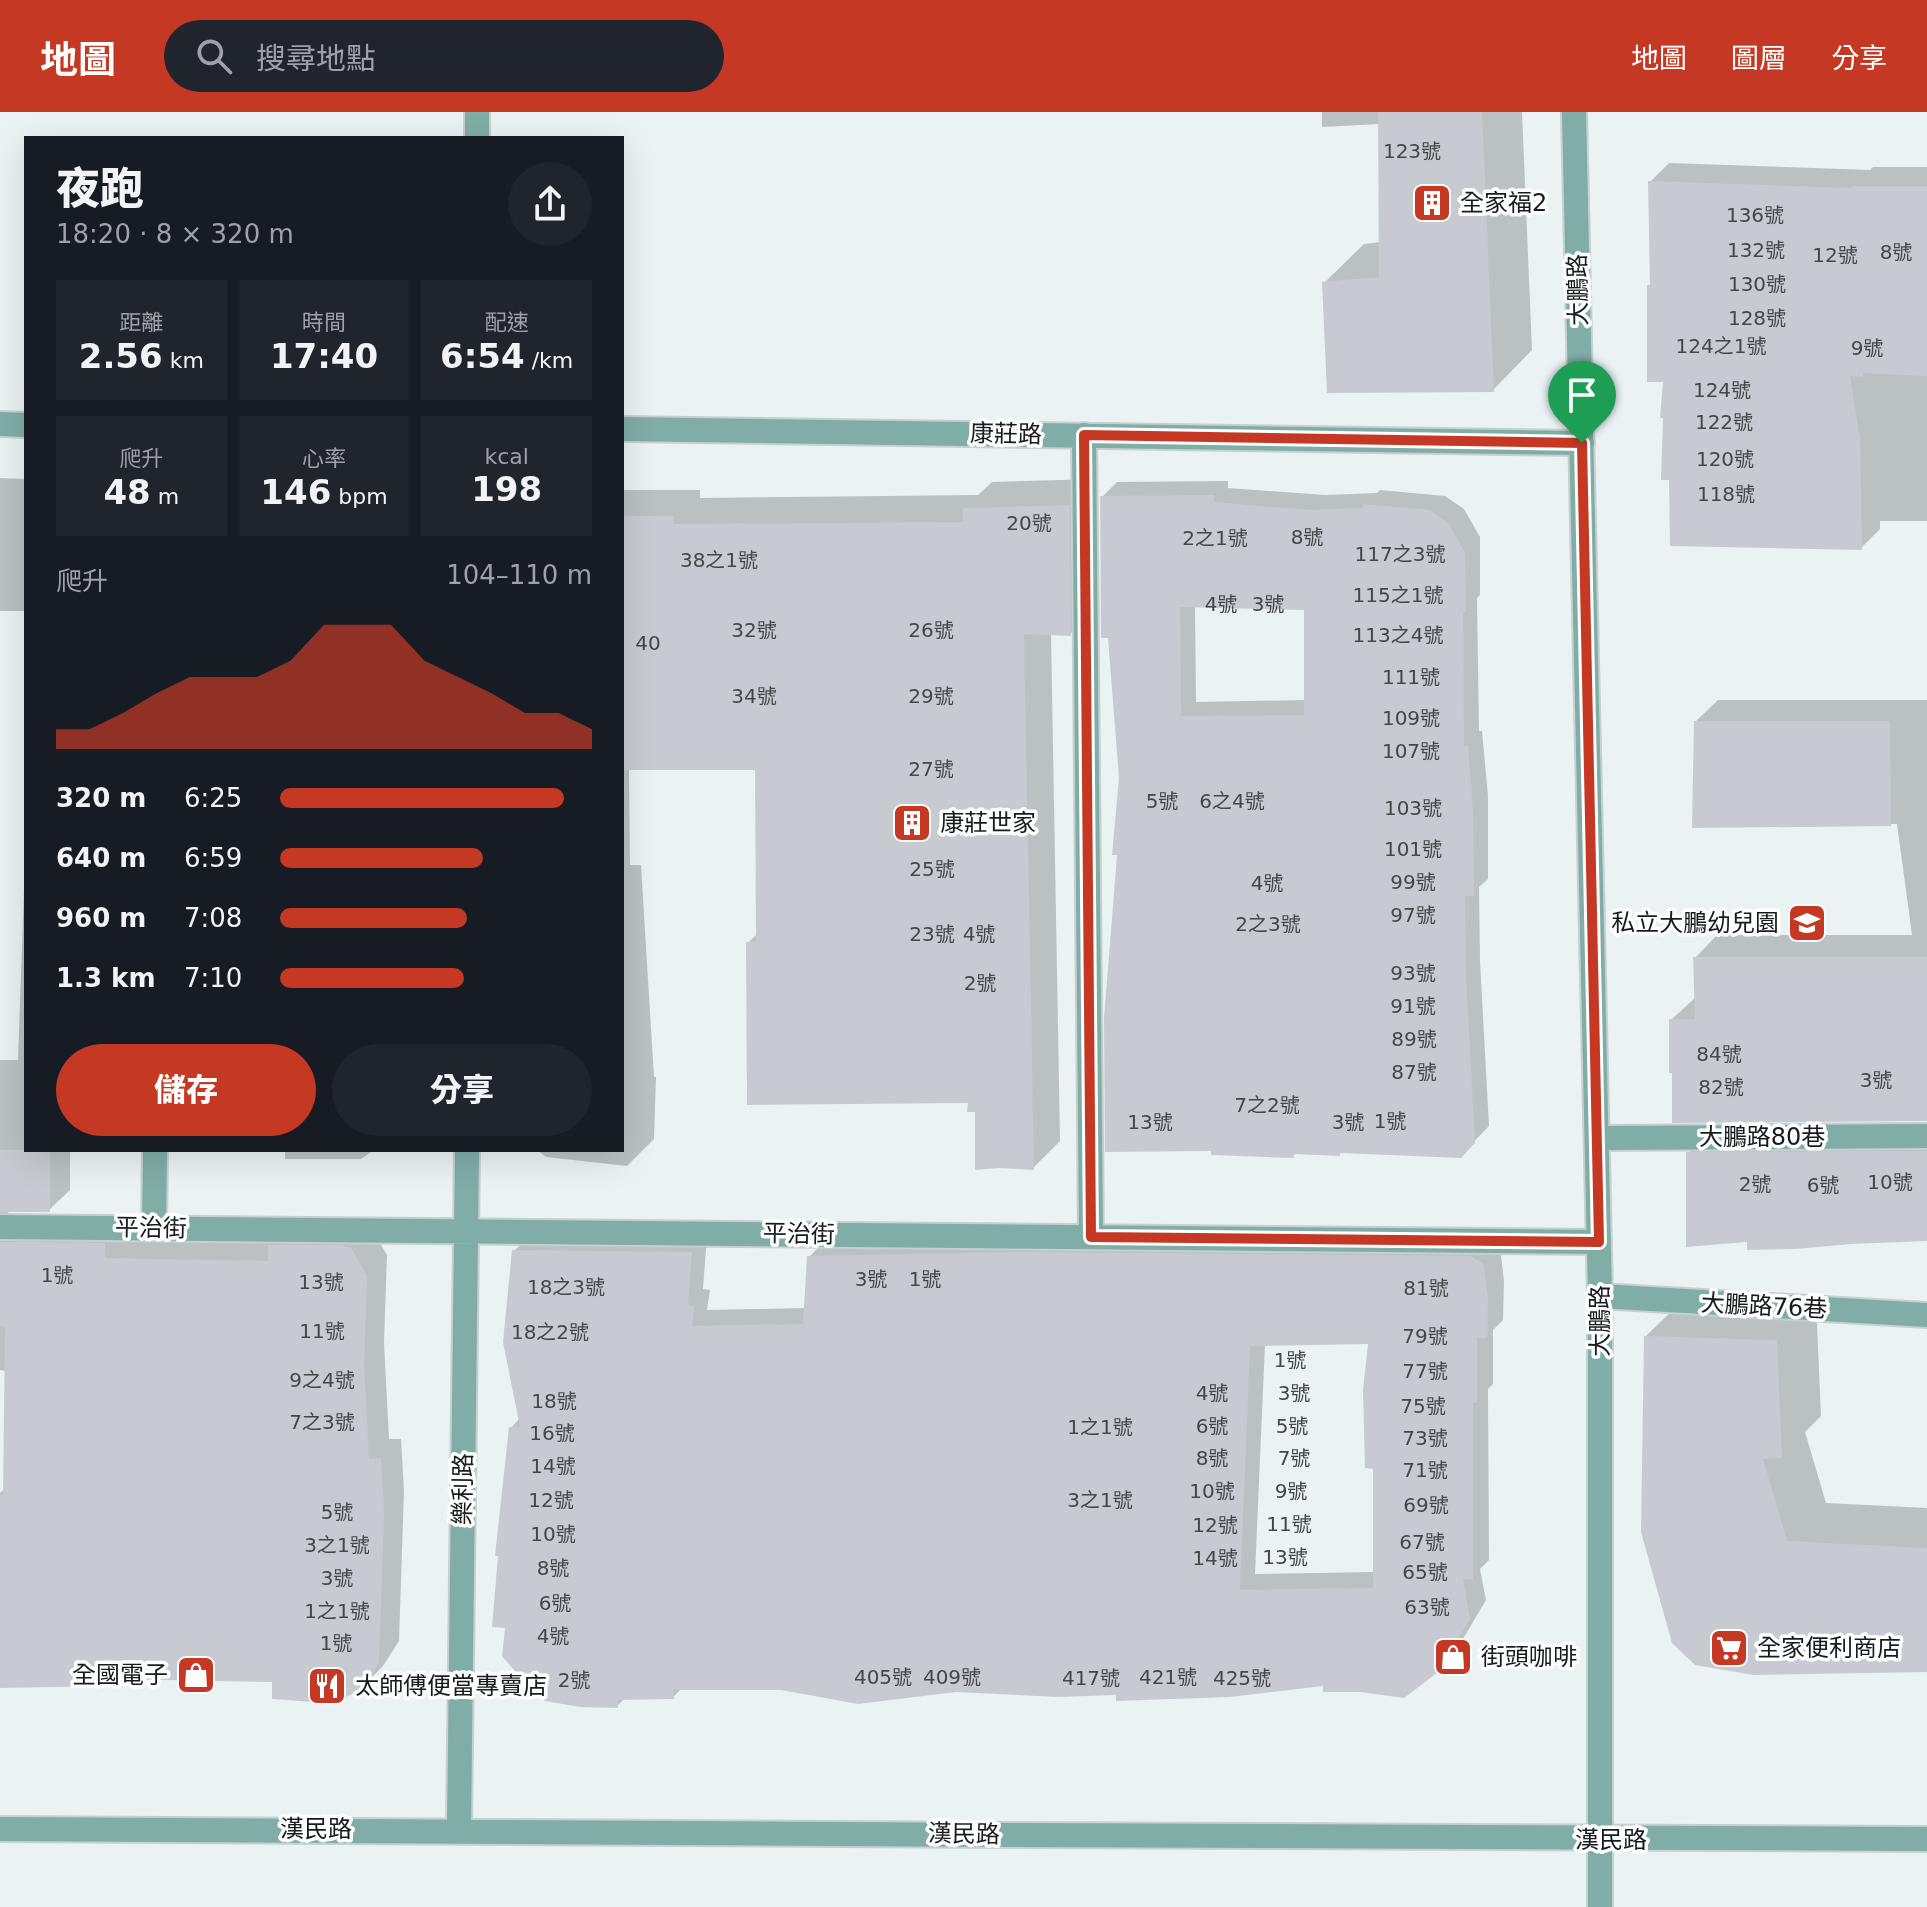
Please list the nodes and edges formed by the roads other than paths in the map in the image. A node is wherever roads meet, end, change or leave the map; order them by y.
1 (477, 112) edge
2 (1574, 112) edge
3 (477, 136) edge
4 (0, 424) edge
5 (24, 425) edge
6 (624, 429) edge
7 (1084, 435) junction
8 (1582, 443) junction
9 (1927, 1136) edge
10 (1597, 1138) junction
11 (155, 1152) edge
12 (467, 1152) edge
13 (0, 1227) edge
14 (154, 1228) junction
15 (466, 1231) junction
16 (1091, 1237) junction
17 (1599, 1242) junction
18 (1600, 1296) junction
19 (1927, 1315) edge
20 (0, 1829) edge
21 (459, 1829) junction
22 (1927, 1839) edge
23 (1599, 1840) junction
24 (1600, 1907) edge

1 - 3 street
2 - 8 street, 大鵬路
4 - 5 street
6 - 7 street, 康莊路
7 - 8 street, 康莊路
7 - 16 street
8 - 10 street, 大鵬路
9 - 10 street, 大鵬路80巷
10 - 17 street, 大鵬路
11 - 14 street
12 - 15 street, 樂利路
13 - 14 street, 平治街
14 - 15 street, 平治街
15 - 16 street, 平治街
15 - 21 street, 樂利路
16 - 17 street, 平治街
17 - 18 street, 大鵬路
18 - 19 street, 大鵬路76巷
18 - 23 street, 大鵬路
20 - 21 street, 漢民路
21 - 23 street, 漢民路
22 - 23 street, 漢民路
23 - 24 street, 大鵬路

